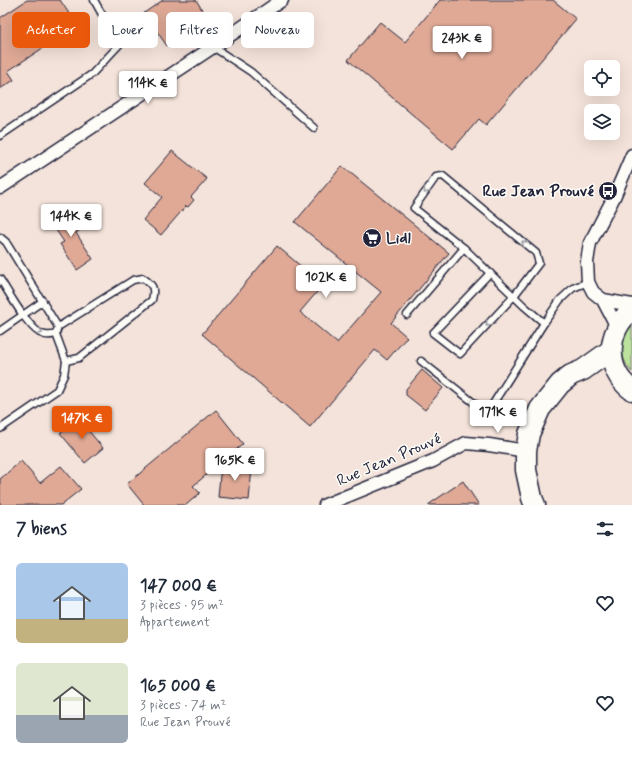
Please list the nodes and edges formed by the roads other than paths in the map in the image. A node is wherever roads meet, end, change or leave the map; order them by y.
1 (94, 0) edge
2 (282, 0) edge
3 (233, 34) edge
4 (212, 48) edge
5 (215, 48) edge
6 (314, 128) dead end
7 (0, 136) edge
8 (632, 155) edge
9 (0, 188) edge
10 (0, 237) edge
11 (464, 248) junction
12 (490, 272) junction
13 (0, 279) edge
14 (588, 282) junction
15 (514, 296) junction
16 (603, 300) junction
17 (43, 301) junction
18 (632, 306) edge
19 (632, 310) edge
20 (23, 314) junction
21 (407, 315) dead end
22 (544, 323) junction
23 (58, 327) junction
24 (617, 327) junction
25 (0, 331) edge
26 (56, 334) junction
27 (611, 350) junction
28 (66, 360) junction
29 (421, 361) dead end
30 (583, 370) junction
31 (618, 375) junction
32 (632, 390) edge
33 (0, 430) edge
34 (526, 451) junction
35 (325, 505) edge
36 (535, 505) edge

1 - 7 lane
2 - 3 street
4 - 9 street
5 - 6 lane
8 - 14 street
10 - 17 lane
11 - 12 lane
15 -> 11 lane
11 - 21 lane
12 - 15 lane
15 -> 12 lane
13 - 20 lane
14 - 16 street
14 - 22 lane
15 - 22 lane
16 - 18 street
16 - 24 street
17 - 20 lane
17 - 23 lane
19 - 24 main road
20 - 25 lane
20 -> 26 lane
22 - 29 lane
23 - 26 lane
23 - 28 lane
24 - 27 main road
26 - 28 lane
27 - 30 main road
27 - 31 main road
28 - 33 lane
30 - 31 main road
30 - 34 main road
31 - 32 main road
34 - 35 street, Rue Jean Prouvé
34 - 36 main road

